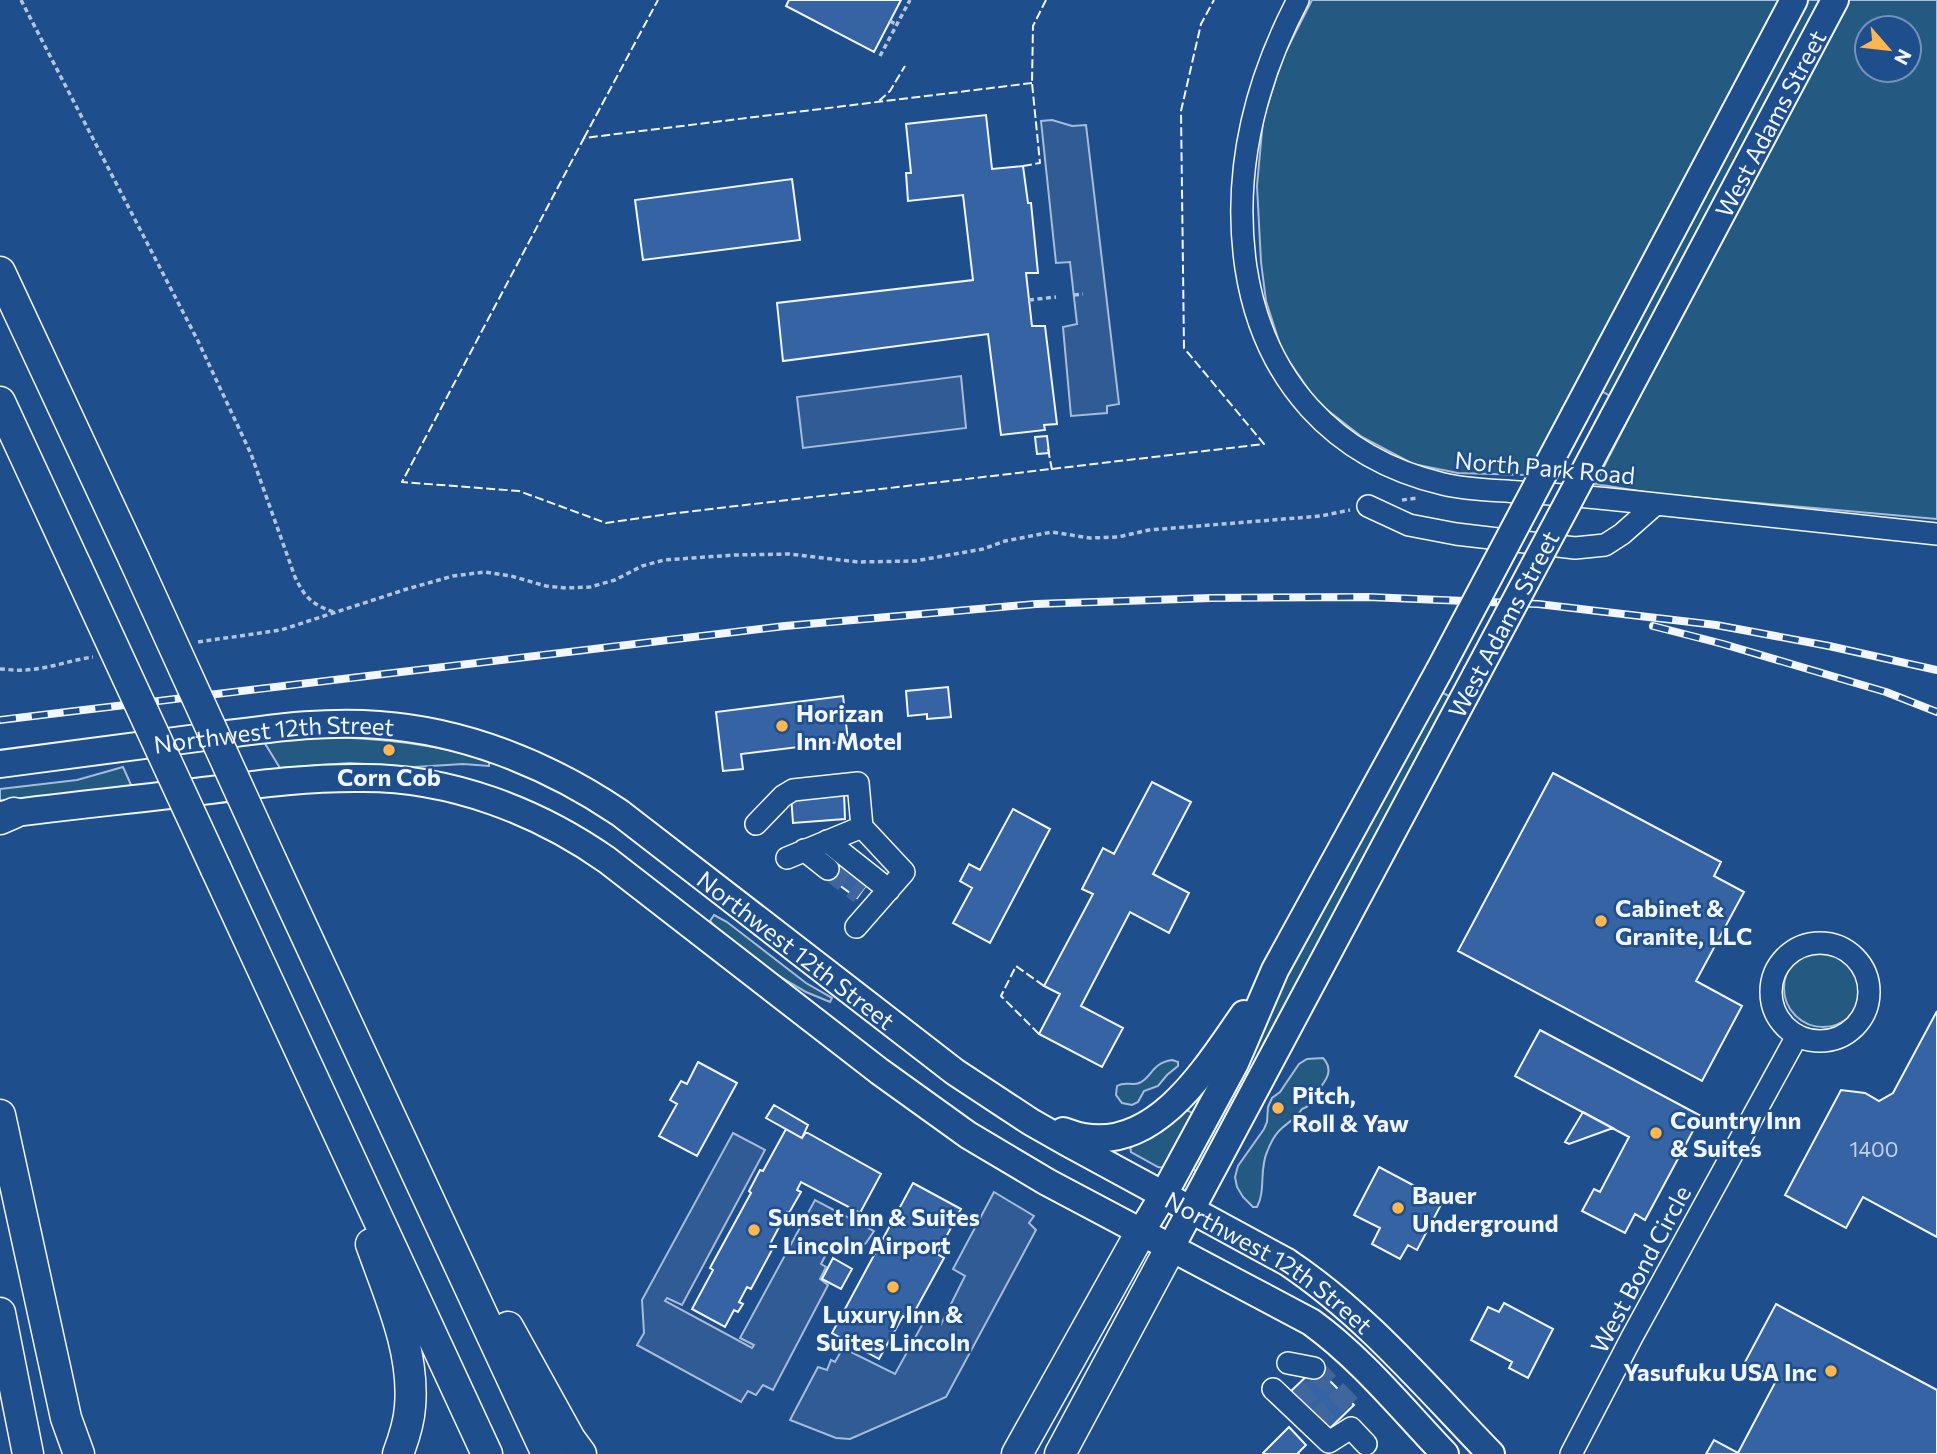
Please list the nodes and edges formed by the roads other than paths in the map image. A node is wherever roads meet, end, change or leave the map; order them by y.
1 (1298, 0) edge
2 (1794, 0) edge
3 (1835, 0) edge
4 (0, 272) edge
5 (0, 402) edge
6 (1656, 504) junction
7 (1368, 506) road end
8 (1937, 534) edge
9 (0, 764) edge
10 (5, 816) edge
11 (756, 824) dead end
12 (862, 827) junction
13 (827, 841) junction
14 (828, 869) tunnel mouth
15 (875, 897) junction
16 (856, 927) dead end
17 (1275, 970) junction
18 (1797, 1036) junction
19 (319, 1091) junction
20 (0, 1115) edge
21 (391, 1117) junction
22 (1031, 1122) junction
23 (1164, 1194) junction
24 (1191, 1209) junction
25 (1141, 1232) junction
26 (1171, 1247) junction
27 (0, 1313) edge
28 (1289, 1363) dead end
29 (1314, 1368) tunnel mouth
30 (1273, 1389) dead end
31 (1366, 1444) dead end
32 (28, 1454) edge
33 (79, 1454) edge
34 (398, 1454) edge
35 (487, 1454) edge
36 (547, 1454) edge
37 (581, 1454) edge
38 (1017, 1454) edge
39 (1060, 1454) edge
40 (1445, 1454) edge
41 (1491, 1454) edge
42 (1571, 1454) edge

1 - 6 street, North Park Road
2 - 17 main road, West Adams Street, bridge
3 - 24 main road, West Adams Street, bridge
4 - 21 highway, bridge
5 - 19 highway, bridge
6 - 7 street
6 - 8 street, North Park Road
9 - 22 main road, Northwest 12th Street
10 - 25 main road, Northwest 12th Street
11 - 12 street
12 - 13 street
12 - 15 street
13 - 14 street
13 - 15 street
15 - 16 street
17 - 22 main road
17 - 23 main road, West Adams Street
18 - 18 street
18 - 42 street, West Bond Circle
19 - 34 highway
19 - 35 highway
20 - 33 highway
21 - 36 highway
21 - 37 highway
22 - 23 main road, Northwest 12th Street
23 - 24 main road, Northwest 12th Street
23 - 25 main road, West Adams Street
24 - 26 main road, West Adams Street
24 - 41 main road, Northwest 12th Street
25 - 26 main road, Northwest 12th Street
25 - 38 highway
26 - 39 highway
26 - 40 main road, Northwest 12th Street
27 - 32 highway
28 - 29 street
30 - 31 street

